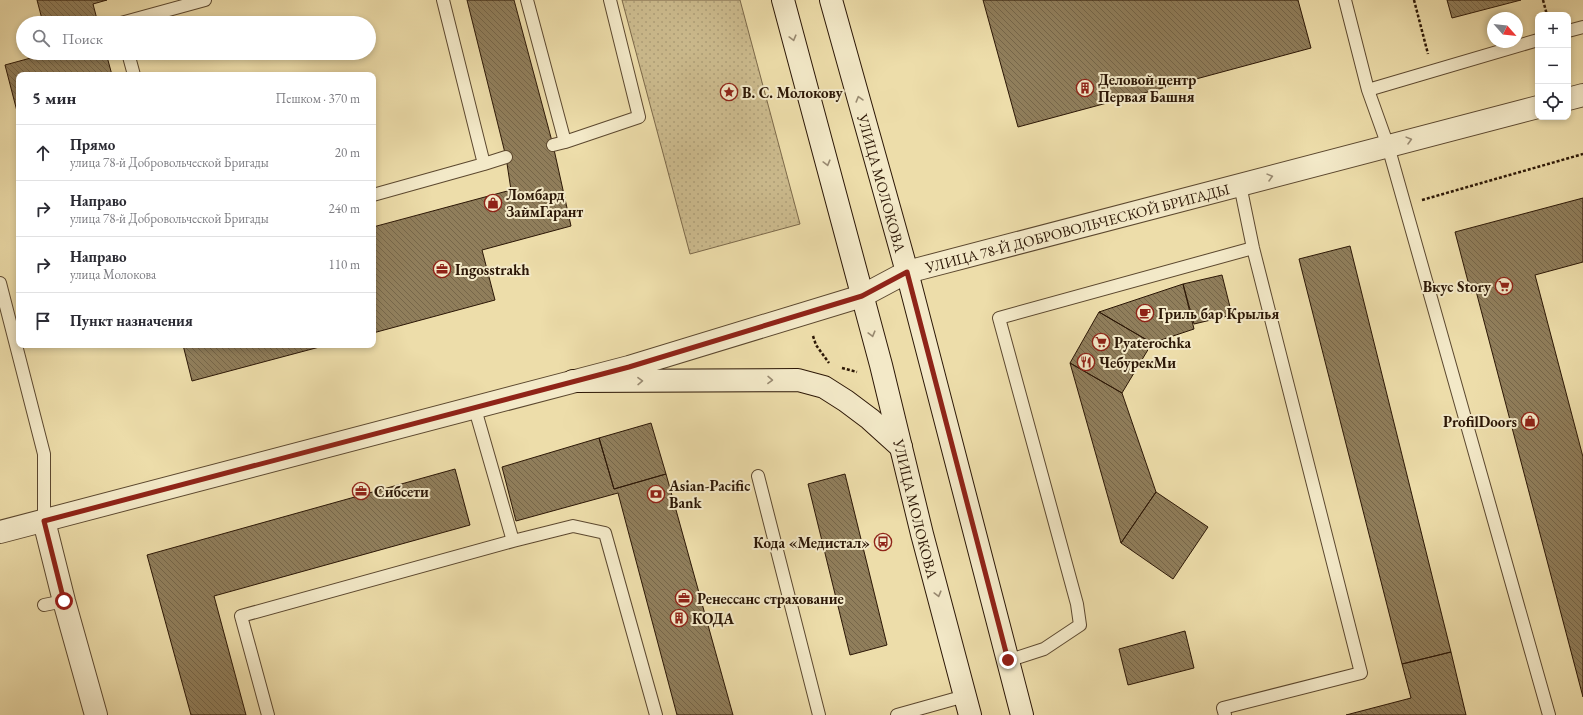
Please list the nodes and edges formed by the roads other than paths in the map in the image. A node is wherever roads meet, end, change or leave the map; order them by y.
1 (205, 0) edge
2 (443, 0) edge
3 (527, 0) edge
4 (610, 0) edge
5 (783, 0) edge
6 (831, 0) edge
7 (1345, 0) edge
8 (146, 16) edge
9 (1583, 27) edge
10 (1571, 30) edge
11 (1535, 41) edge
12 (130, 60) edge
13 (133, 72) edge
14 (1368, 90) junction
15 (1583, 95) edge
16 (1571, 98) edge
17 (1535, 107) edge
18 (1388, 146) junction
19 (506, 157) dead end
20 (484, 164) junction
21 (1240, 185) junction
22 (376, 194) edge
23 (1253, 248) junction
24 (907, 272) junction
25 (0, 284) edge
26 (862, 296) junction
27 (16, 346) edge
28 (17, 348) edge
29 (573, 381) junction
30 (475, 408) junction
31 (901, 447) junction
32 (758, 476) dead end
33 (44, 521) junction
34 (0, 532) edge
35 (513, 541) junction
36 (1008, 660) junction
37 (968, 705) edge
38 (96, 715) edge
39 (268, 715) edge
40 (656, 715) edge
41 (819, 715) edge
42 (897, 715) edge
43 (1022, 715) edge
44 (1225, 715) edge
45 (1549, 715) edge

1 - 8 lane
2 - 20 lane
3 - 4 lane
5 -> 26 street, УЛИЦА МОЛОКОВА
24 -> 6 street, УЛИЦА МОЛОКОВА
7 - 14 lane
9 - 10 lane
11 - 14 lane
12 - 13 lane
14 - 18 lane
15 - 16 street
18 -> 17 street, УЛИЦА 78-Й ДОБРОВОЛЬЧЕСКОЙ БРИГАДЫ
21 -> 18 street, УЛИЦА 78-Й ДОБРОВОЛЬЧЕСКОЙ БРИГАДЫ
18 - 45 lane
19 - 20 lane
20 - 22 lane
21 - 23 lane
21 - 24 street, УЛИЦА 78-Й ДОБРОВОЛЬЧЕСКОЙ БРИГАДЫ
23 - 36 lane
23 - 44 lane
24 - 26 street, УЛИЦА 78-Й ДОБРОВОЛЬЧЕСКОЙ БРИГАДЫ
24 - 36 street, УЛИЦА МОЛОКОВА
25 - 27 lane
26 - 29 street, УЛИЦА 78-Й ДОБРОВОЛЬЧЕСКОЙ БРИГАДЫ
26 -> 31 street, УЛИЦА МОЛОКОВА
28 - 33 lane
29 - 30 street, УЛИЦА 78-Й ДОБРОВОЛЬЧЕСКОЙ БРИГАДЫ
29 -> 31 street
30 - 33 street, УЛИЦА 78-Й ДОБРОВОЛЬЧЕСКОЙ БРИГАДЫ
30 - 35 lane
31 -> 37 street, УЛИЦА МОЛОКОВА
32 - 41 lane
33 - 34 street, УЛИЦА 78-Й ДОБРОВОЛЬЧЕСКОЙ БРИГАДЫ
33 - 38 street
35 - 39 lane
35 - 40 lane
36 - 43 street, УЛИЦА МОЛОКОВА
37 - 42 lane

